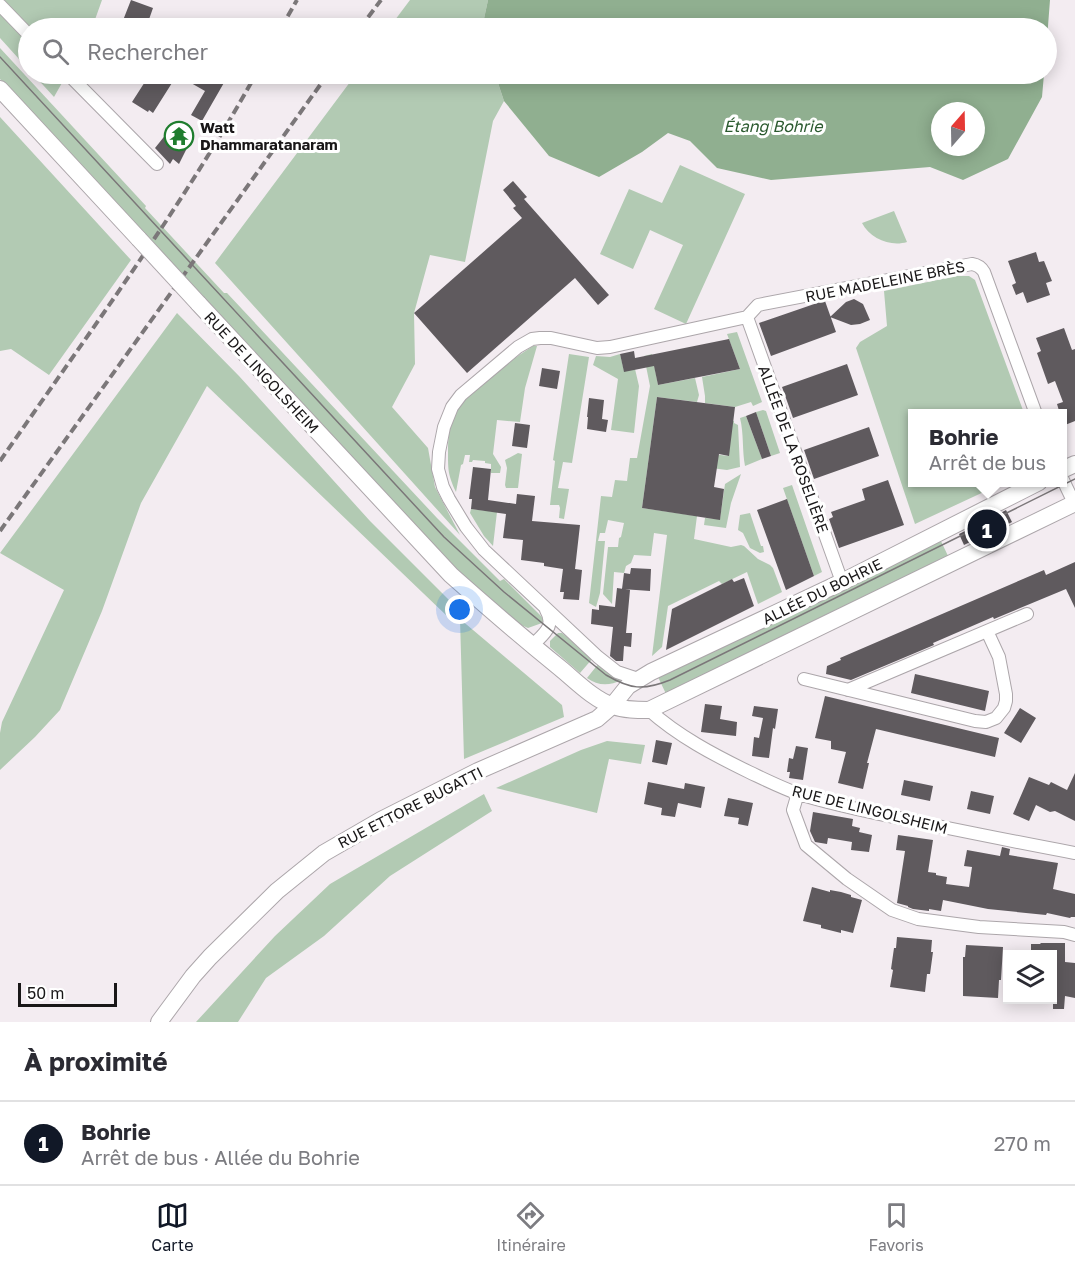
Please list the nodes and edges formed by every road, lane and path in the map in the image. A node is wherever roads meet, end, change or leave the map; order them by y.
1 (0, 5) edge
2 (18, 24) edge
3 (78, 84) edge
4 (0, 89) edge
5 (157, 164) dead end
6 (747, 317) junction
7 (1034, 409) edge
8 (1031, 487) edge
9 (1067, 487) edge
10 (1075, 503) edge
11 (842, 582) junction
12 (544, 607) junction
13 (1027, 614) dead end
14 (987, 631) junction
15 (532, 646) junction
16 (638, 679) junction
17 (804, 679) dead end
18 (848, 690) junction
19 (612, 706) junction
20 (649, 710) junction
21 (798, 793) junction
22 (1075, 853) edge
23 (1075, 935) edge
24 (159, 1022) edge

1 - 2 street
3 - 5 street
4 - 15 main road, RUE DE LINGOLSHEIM, bridge
6 - 7 street, RUE MADELEINE BRÈS
6 - 11 street, ALLÉE DE LA ROSELIÈRE
6 - 12 street
8 - 11 main road, ALLÉE DU BOHRIE
9 - 10 street
10 - 20 main road, ALLÉE DU BOHRIE
11 - 16 main road, ALLÉE DU BOHRIE
12 - 15 street
12 - 16 street
13 - 14 street
14 - 18 street
14 - 18 street
15 - 19 main road, RUE DE LINGOLSHEIM
16 - 19 main road, ALLÉE DU BOHRIE
17 - 18 street
19 - 20 main road
19 - 24 main road, RUE ETTORE BUGATTI
20 - 21 street, RUE DE LINGOLSHEIM
21 - 22 street, RUE DE LINGOLSHEIM
21 - 23 street

